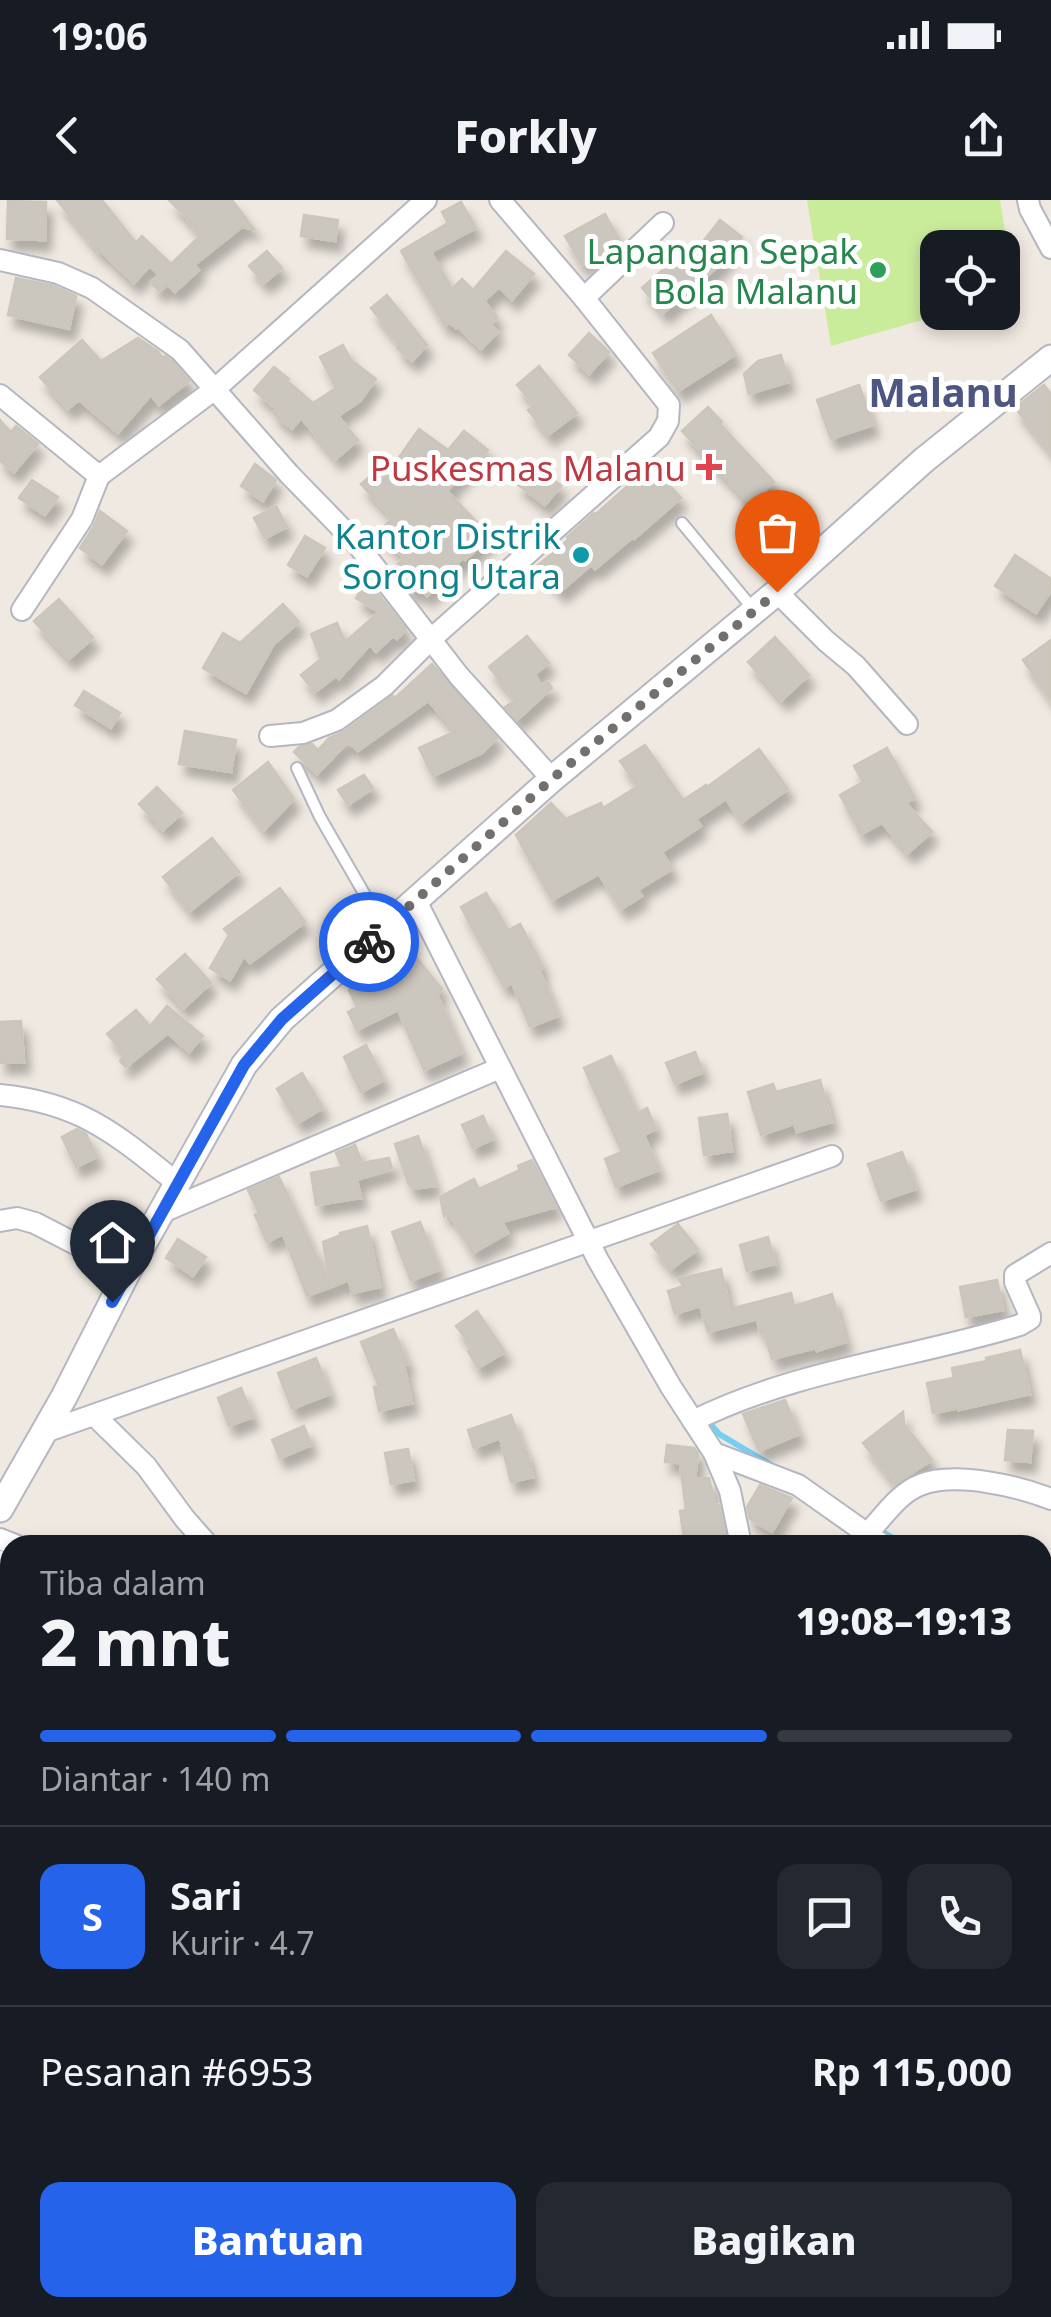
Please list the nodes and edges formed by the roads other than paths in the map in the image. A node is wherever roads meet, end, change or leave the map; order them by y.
1 (426, 200) edge
2 (500, 200) edge
3 (1028, 200) edge
4 (663, 222) dead end
5 (1051, 248) edge
6 (0, 260) edge
7 (584, 298) junction
8 (1051, 358) edge
9 (215, 389) junction
10 (0, 395) edge
11 (100, 476) junction
12 (682, 524) dead end
13 (777, 592) junction
14 (22, 610) dead end
15 (755, 610) junction
16 (430, 640) junction
17 (907, 724) dead end
18 (270, 736) dead end
19 (297, 768) dead end
20 (552, 779) junction
21 (416, 901) junction
22 (384, 929) junction
23 (500, 1068) junction
24 (0, 1095) edge
25 (832, 1156) dead end
26 (177, 1183) junction
27 (160, 1213) junction
28 (0, 1221) edge
29 (590, 1241) junction
30 (1051, 1253) edge
31 (128, 1271) junction
32 (94, 1415) junction
33 (704, 1416) junction
34 (42, 1433) junction
35 (714, 1453) junction
36 (1051, 1499) edge
37 (0, 1509) edge
38 (877, 1533) edge
39 (199, 1535) edge
40 (739, 1535) edge

1 - 9 street
2 - 7 street
3 - 5 street
4 - 7 street
6 - 9 street
7 - 16 street
8 - 13 street
9 - 11 street
9 - 16 street
10 - 11 street
11 - 14 street
12 - 15 lane
13 - 15 street
13 - 17 street
15 - 20 street
16 - 18 street
16 - 20 street
19 - 22 lane
20 - 21 street
21 - 22 street
21 - 23 street
22 - 26 street
23 - 27 street
23 - 29 street
24 - 26 street
25 - 29 street
26 - 27 street
27 - 31 street
28 - 31 street
29 - 32 street
29 - 33 street
30 - 33 street
31 - 34 street
32 - 34 street
32 - 39 street
33 - 35 street
34 - 37 street
35 - 38 street
35 - 40 street
36 - 38 street

